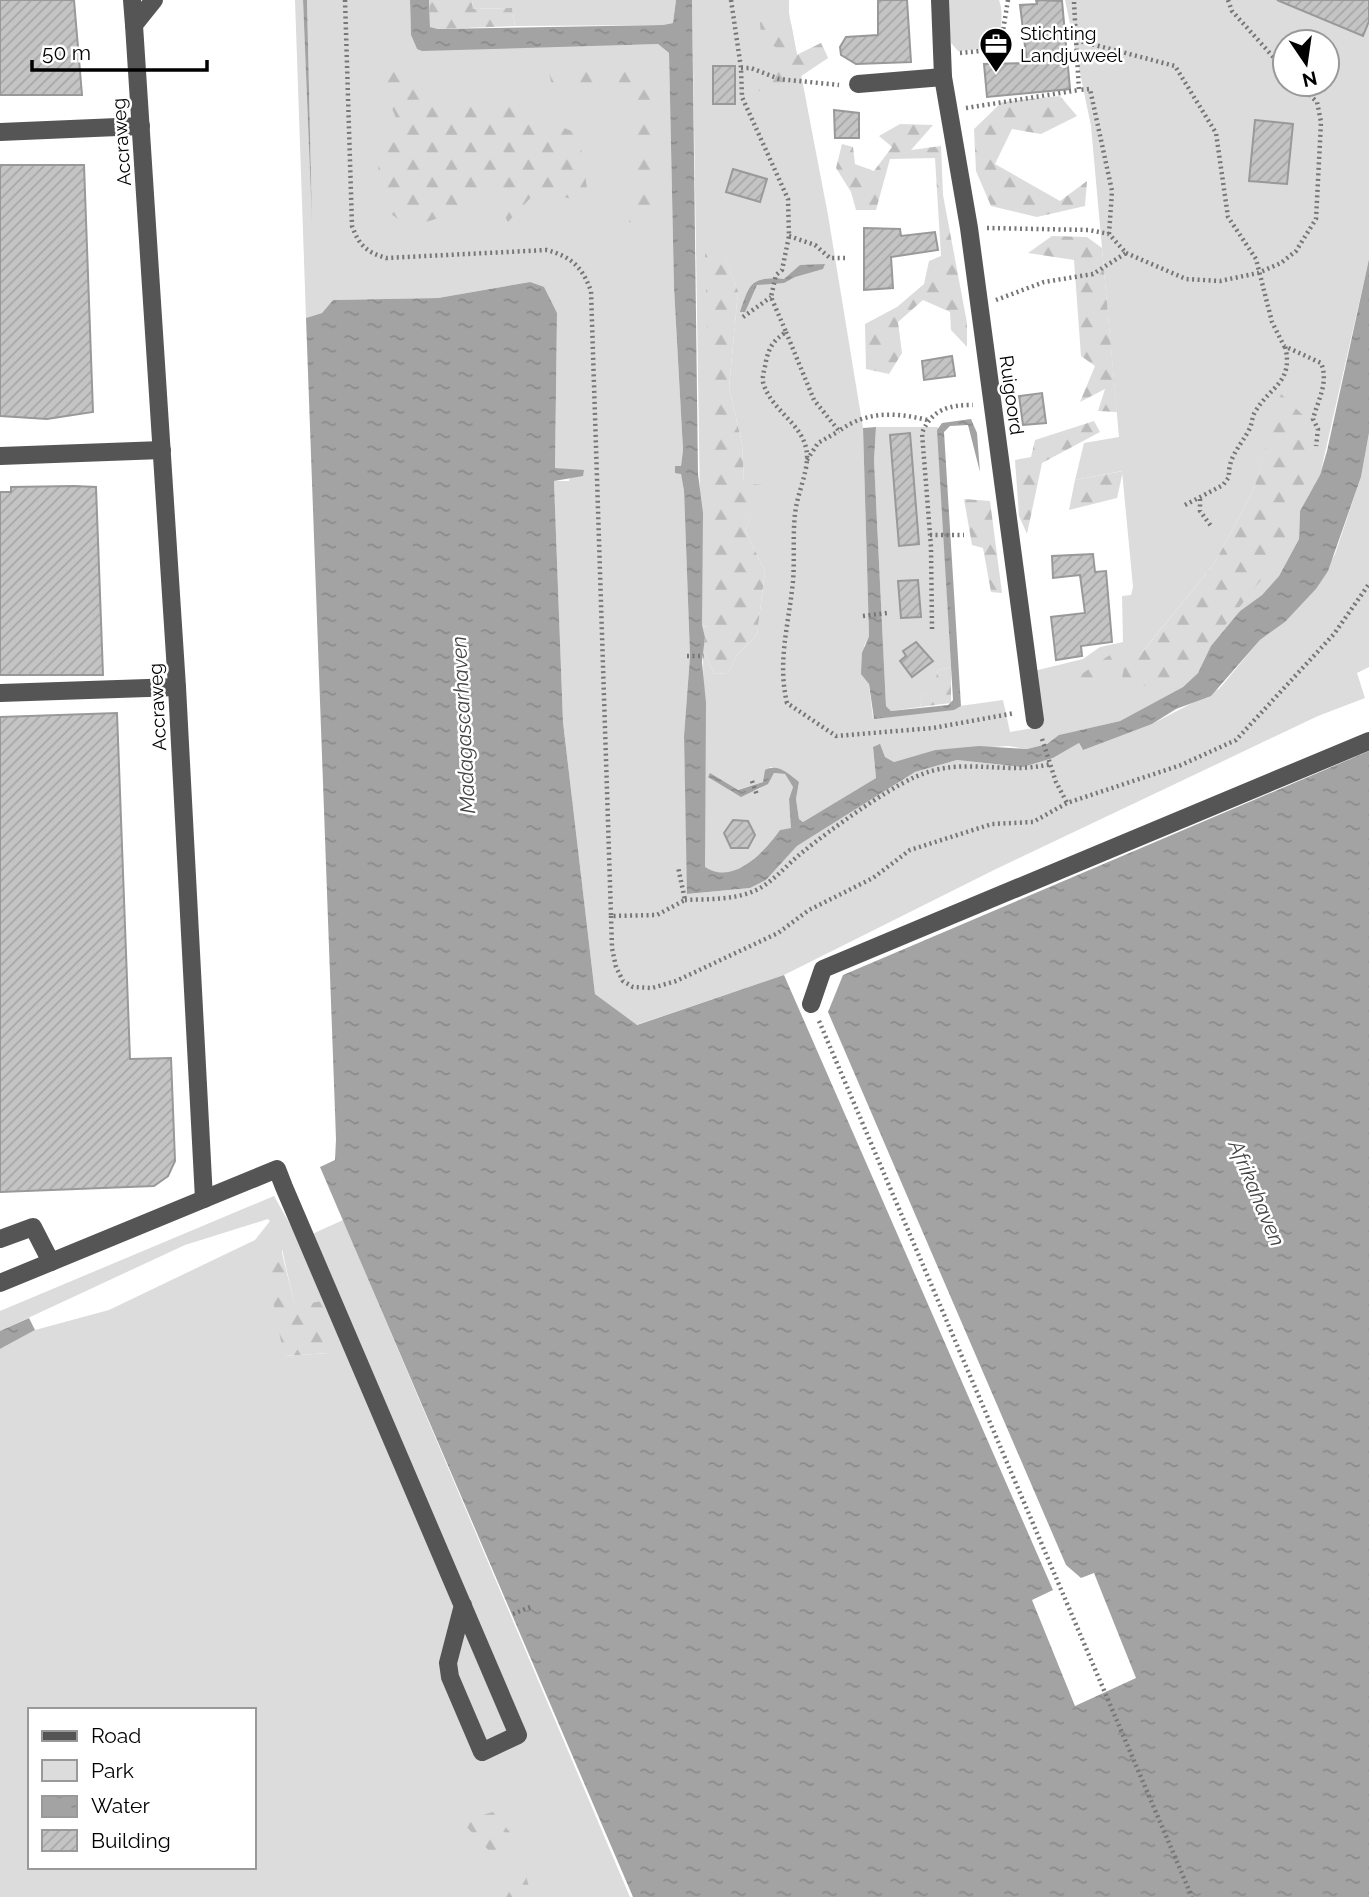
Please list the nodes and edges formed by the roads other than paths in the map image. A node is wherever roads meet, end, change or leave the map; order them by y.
1 (132, 0) edge
2 (154, 0) edge
3 (940, 0) edge
4 (134, 24) junction
5 (943, 77) junction
6 (858, 84) road end
7 (141, 126) junction
8 (0, 132) edge
9 (162, 450) junction
10 (0, 456) edge
11 (177, 687) junction
12 (0, 693) edge
13 (1036, 722) road end
14 (1369, 741) edge
15 (811, 1004) road end
16 (204, 1199) junction
17 (0, 1239) edge
18 (51, 1262) junction
19 (0, 1283) edge
20 (463, 1605) junction

1 - 4 street, Accraweg
2 - 4 street
3 - 5 street, Ruigoord
4 - 7 street, Accraweg
5 - 6 street
5 - 13 street, Ruigoord
7 - 8 street
7 - 9 street, Accraweg
9 - 10 street
9 - 11 street, Accraweg
11 - 12 street
11 - 16 street, Accraweg
14 - 15 street
16 - 18 street
16 - 20 street
17 - 18 street
18 - 19 street
20 - 20 street

